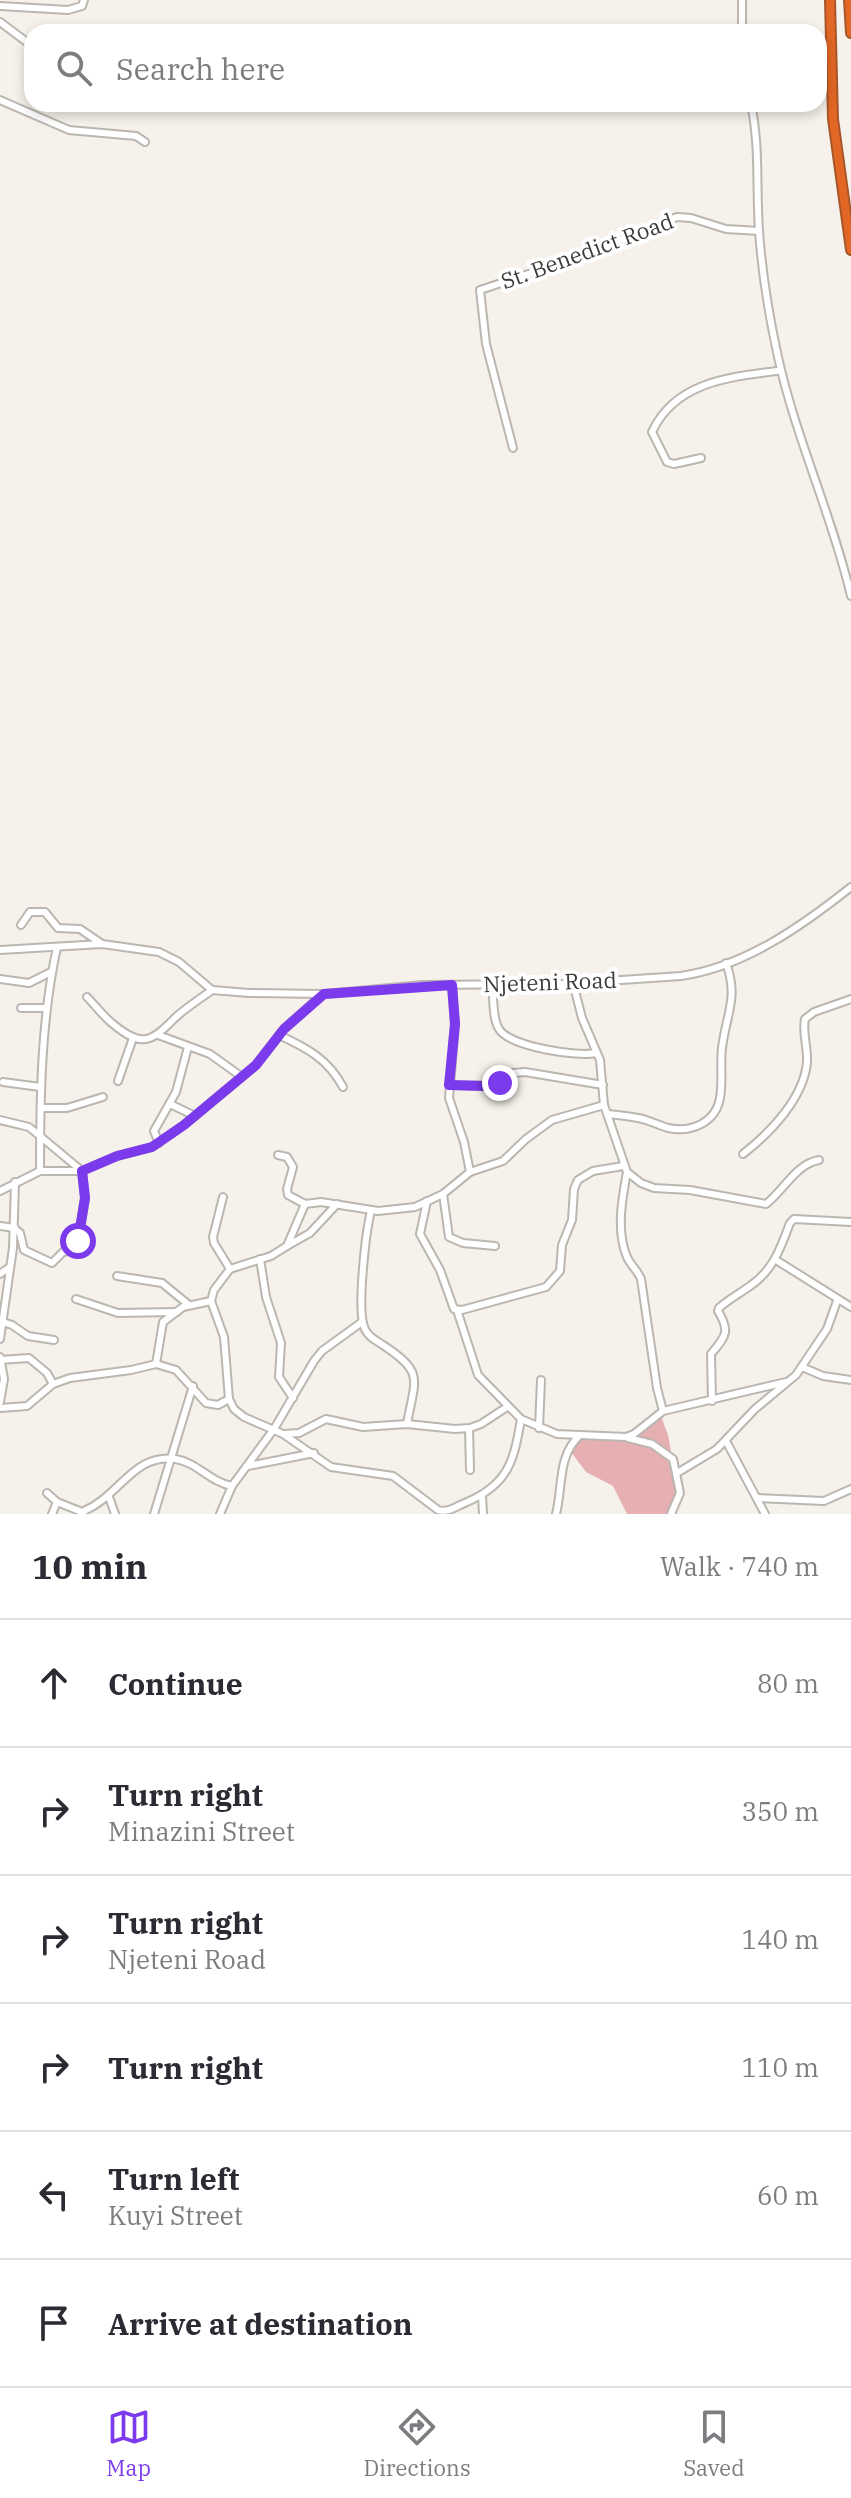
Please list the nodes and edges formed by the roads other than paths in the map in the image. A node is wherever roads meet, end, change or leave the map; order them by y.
1 (84, 0) edge
2 (742, 0) edge
3 (830, 0) edge
4 (849, 0) edge
5 (0, 6) edge
6 (0, 22) edge
7 (742, 24) edge
8 (851, 33) edge
9 (24, 40) edge
10 (0, 100) edge
11 (24, 110) edge
12 (28, 112) edge
13 (753, 112) edge
14 (145, 142) dead end
15 (759, 231) junction
16 (851, 250) edge
17 (777, 371) dead end
18 (513, 448) dead end
19 (701, 458) dead end
20 (851, 596) edge
21 (851, 887) edge
22 (21, 925) dead end
23 (102, 944) junction
24 (57, 947) junction
25 (0, 950) edge
26 (726, 963) junction
27 (51, 972) junction
28 (0, 979) edge
29 (573, 983) junction
30 (452, 985) junction
31 (492, 985) junction
32 (212, 990) junction
33 (324, 994) junction
34 (87, 997) dead end
35 (851, 999) edge
36 (21, 1008) dead end
37 (46, 1008) junction
38 (158, 1035) junction
39 (279, 1035) junction
40 (133, 1038) junction
41 (188, 1047) junction
42 (596, 1053) junction
43 (242, 1077) junction
44 (118, 1081) dead end
45 (3, 1082) dead end
46 (449, 1085) junction
47 (603, 1085) junction
48 (40, 1087) junction
49 (343, 1087) dead end
50 (103, 1097) dead end
51 (170, 1104) junction
52 (604, 1105) junction
53 (41, 1108) junction
54 (608, 1114) junction
55 (195, 1116) junction
56 (0, 1120) edge
57 (40, 1135) junction
58 (159, 1143) junction
59 (743, 1154) dead end
60 (278, 1155) dead end
61 (819, 1160) dead end
62 (625, 1169) junction
63 (40, 1171) junction
64 (82, 1171) junction
65 (470, 1172) junction
66 (15, 1182) junction
67 (0, 1191) edge
68 (443, 1194) junction
69 (223, 1197) dead end
70 (427, 1201) junction
71 (305, 1204) junction
72 (337, 1204) junction
73 (371, 1211) junction
74 (851, 1222) edge
75 (0, 1226) edge
76 (15, 1229) junction
77 (287, 1246) junction
78 (495, 1246) dead end
79 (260, 1259) junction
80 (776, 1260) junction
81 (10, 1267) junction
82 (230, 1269) junction
83 (0, 1274) edge
84 (117, 1276) dead end
85 (76, 1299) dead end
86 (211, 1301) junction
87 (837, 1301) junction
88 (189, 1305) junction
89 (851, 1307) edge
90 (457, 1310) junction
91 (177, 1312) junction
92 (362, 1322) junction
93 (1, 1326) edge
94 (0, 1339) edge
95 (54, 1340) dead end
96 (0, 1358) edge
97 (156, 1364) junction
98 (802, 1367) junction
99 (2, 1372) edge
100 (541, 1380) dead end
101 (851, 1380) edge
102 (786, 1382) junction
103 (53, 1384) junction
104 (193, 1386) junction
105 (293, 1398) junction
106 (229, 1399) junction
107 (712, 1401) junction
108 (0, 1405) edge
109 (507, 1407) junction
110 (663, 1411) junction
111 (521, 1419) junction
112 (407, 1424) junction
113 (469, 1428) junction
114 (539, 1428) junction
115 (274, 1429) junction
116 (283, 1434) junction
117 (580, 1435) junction
118 (626, 1437) junction
119 (726, 1441) junction
120 (314, 1453) junction
121 (172, 1459) junction
122 (248, 1466) junction
123 (470, 1470) dead end
124 (677, 1473) junction
125 (232, 1486) junction
126 (851, 1489) edge
127 (47, 1493) dead end
128 (482, 1496) junction
129 (109, 1497) junction
130 (757, 1498) junction
131 (57, 1502) junction
132 (436, 1512) edge
133 (447, 1513) edge
134 (52, 1514) edge
135 (115, 1514) edge
136 (154, 1514) edge
137 (220, 1514) edge
138 (483, 1514) edge
139 (556, 1514) edge
140 (671, 1514) edge
141 (765, 1514) edge

1 - 5 street
2 - 7 street
3 - 16 highway
4 - 8 highway
6 - 9 street
10 - 11 street
12 - 14 street
13 - 15 street
15 - 18 street, St. Benedict Road
15 - 20 street
17 - 19 street
21 - 26 street, Njeteni Road
22 - 23 street
23 - 24 street
23 - 32 street
24 - 25 street
24 - 27 street
26 - 29 street, Njeteni Road
26 - 54 street
27 - 28 street
27 - 37 street
29 - 31 street, Njeteni Road
29 - 42 street
30 - 31 street, Njeteni Road
30 - 33 street, Njeteni Road
30 - 46 street
31 - 42 street
32 - 33 street, Njeteni Road
32 - 38 street
33 - 39 street
34 - 40 street
35 - 59 street
36 - 37 street
37 - 48 street
38 - 40 street
38 - 41 street
39 - 43 street
39 - 49 street
40 - 44 street
41 - 43 street
41 - 51 street
42 - 47 street
43 - 55 street
45 - 48 street
46 - 47 street
46 - 65 street
47 - 52 street
48 - 53 street
50 - 53 street
51 - 55 street
51 - 58 street
52 - 54 street
52 - 65 street
53 - 57 street
54 - 62 street
55 - 58 street
56 - 57 street
57 - 63 street
57 - 64 street
58 - 64 street
60 - 71 street
61 - 62 street
62 - 90 street
62 - 110 street
63 - 64 street
63 - 66 street
64 - 76 street
65 - 68 street
66 - 67 street
66 - 76 street
68 - 70 street
68 - 78 street
69 - 82 street
70 - 73 street
70 - 90 street
71 - 72 street
71 - 77 street
72 - 73 street
72 - 77 street
73 - 92 street
74 - 80 street
75 - 76 street
76 - 81 street
77 - 79 street
79 - 82 street
79 - 105 street
80 - 87 street
80 - 107 street
81 - 83 street
81 - 93 street
82 - 86 street
84 - 88 street
85 - 91 street
86 - 88 street
86 - 106 street
87 - 89 street
87 - 98 street
88 - 91 street
90 - 109 street
91 - 97 street
92 - 105 street
92 - 112 street
93 - 94 street
93 - 95 street
96 - 99 street
96 - 103 street
97 - 103 street
97 - 104 street
98 - 101 street
98 - 102 street
99 - 108 street
100 - 114 street
102 - 107 street
102 - 119 street
103 - 108 street
104 - 106 street
104 - 121 street
105 - 115 street
106 - 115 street
107 - 110 street
109 - 111 street
109 - 113 street
110 - 118 street
111 - 114 street
111 - 128 street
112 - 113 street
112 - 116 street
113 - 123 street
114 - 117 street
115 - 116 street
115 - 122 street
116 - 120 street
117 - 118 street
117 - 139 street
118 - 124 street
119 - 124 street
119 - 130 street
120 - 122 street
120 - 132 street
121 - 125 street
121 - 129 street
121 - 136 street
122 - 125 street
124 - 140 street
125 - 137 street
126 - 130 street
127 - 131 street
128 - 133 street
128 - 138 street
129 - 131 street
129 - 135 street
130 - 141 street
131 - 134 street
132 - 133 street

